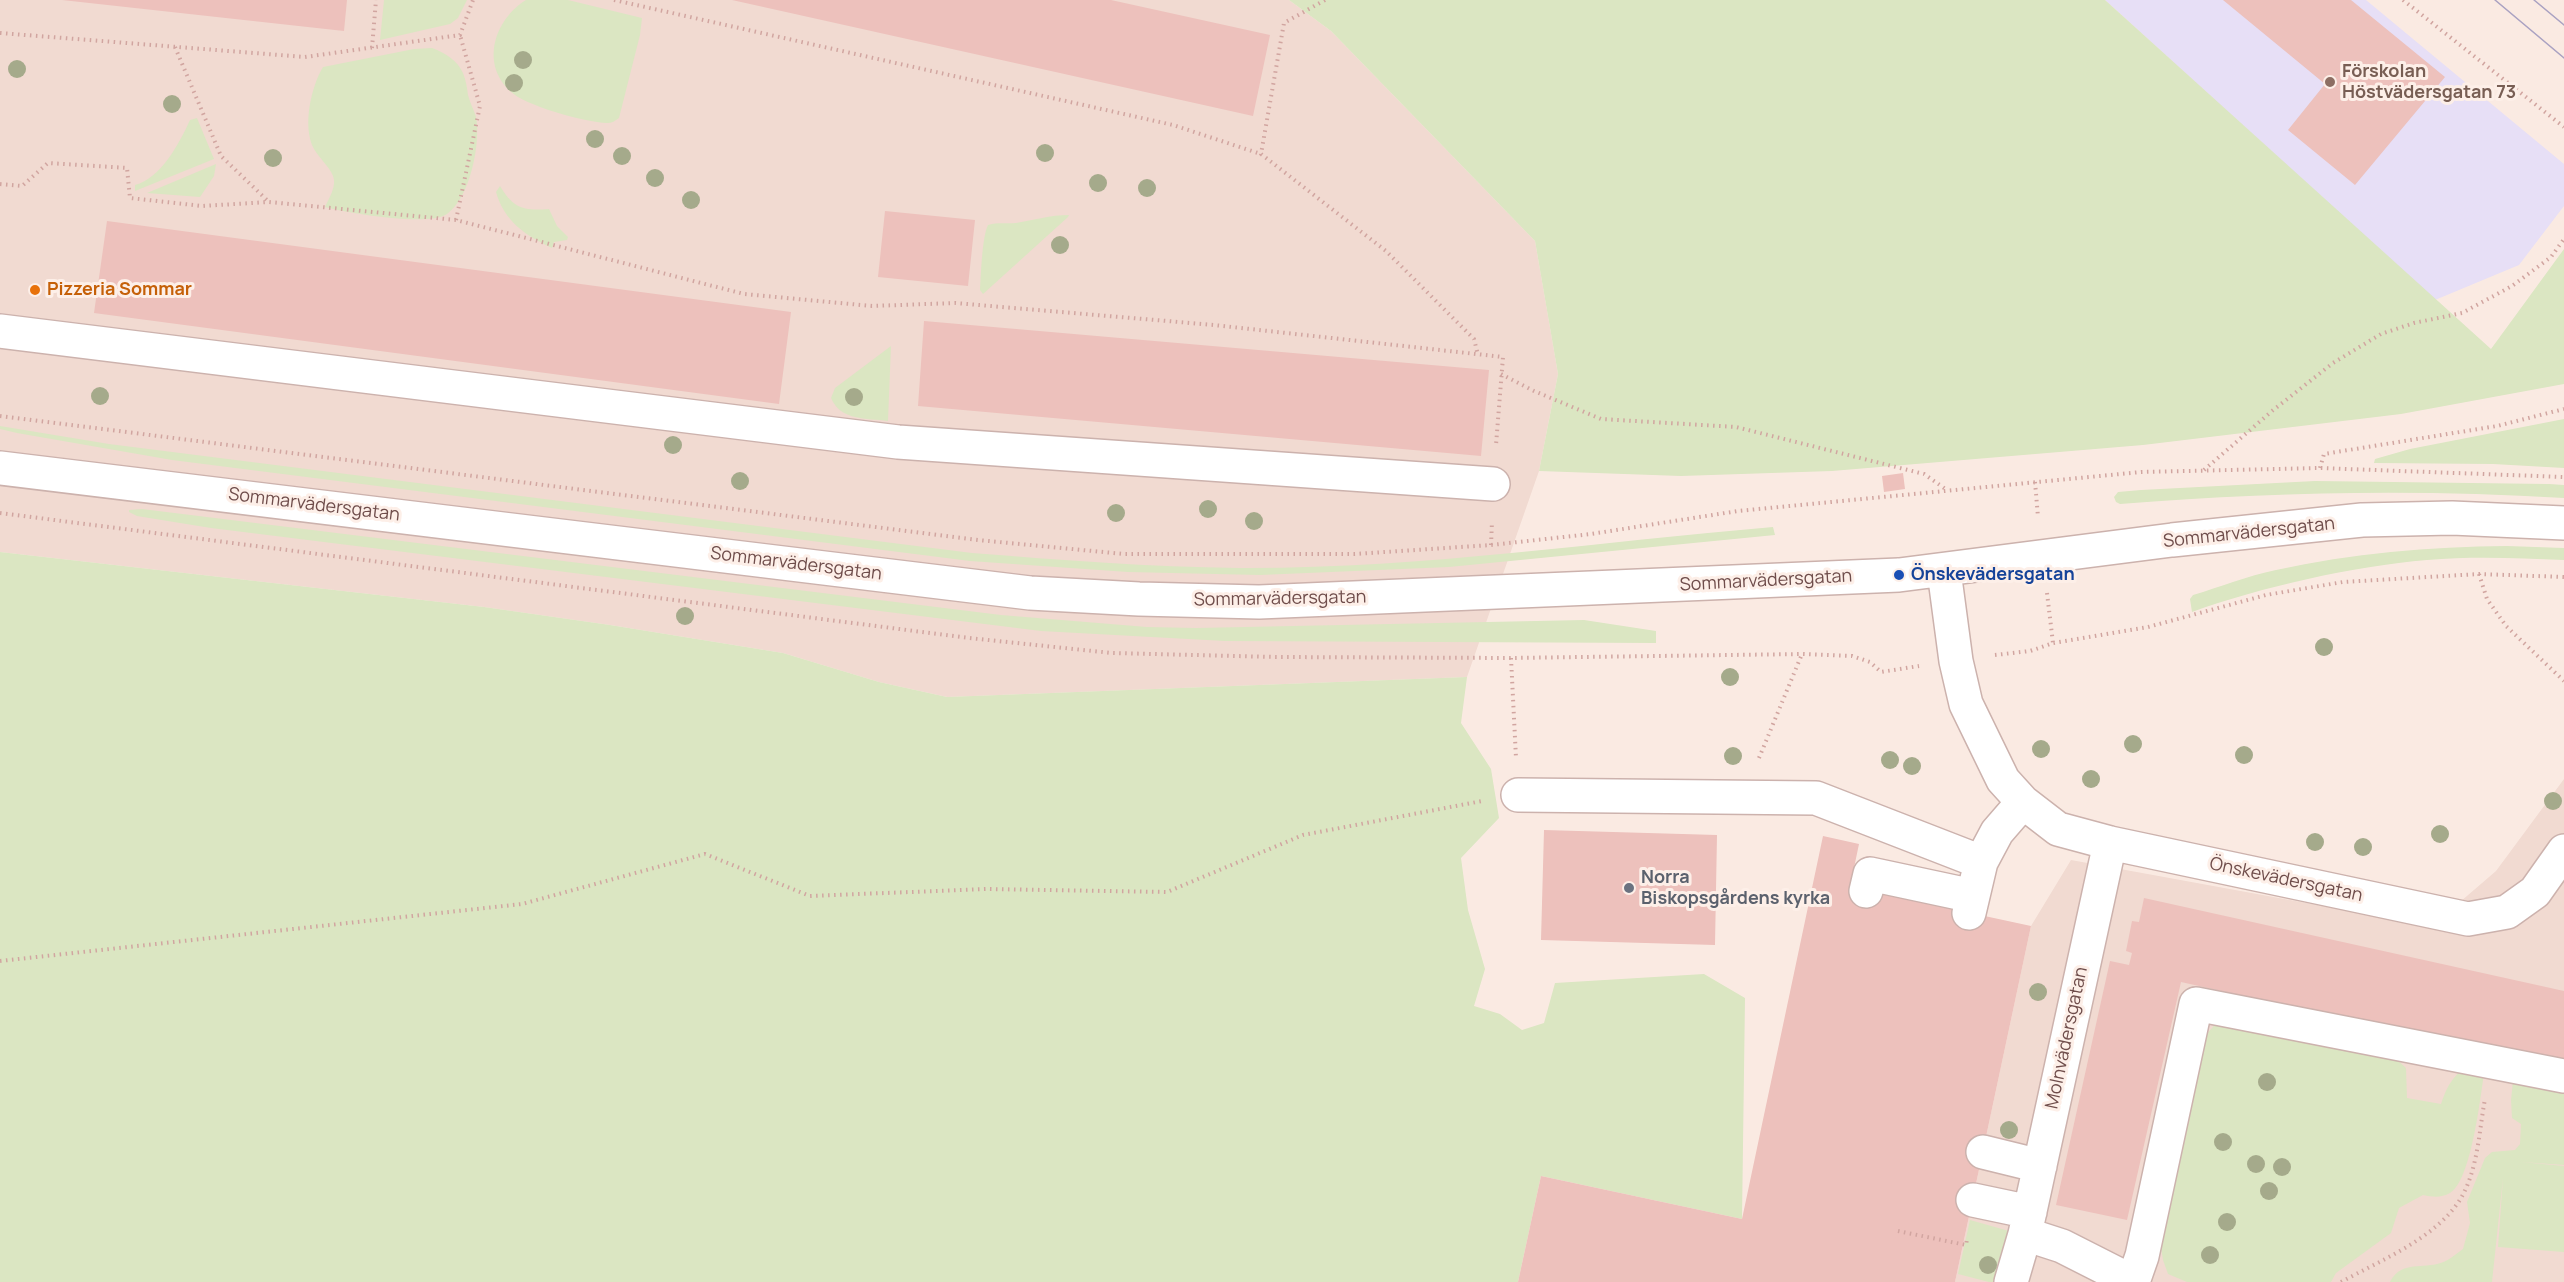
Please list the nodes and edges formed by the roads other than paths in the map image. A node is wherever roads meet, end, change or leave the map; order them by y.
1 (0, 331) edge
2 (0, 468) edge
3 (1493, 484) dead end
4 (2564, 523) edge
5 (1944, 571) junction
6 (1518, 795) road end
7 (2023, 802) junction
8 (2110, 843) junction
9 (2564, 851) edge
10 (1981, 862) junction
11 (1866, 891) dead end
12 (2564, 1076) edge
13 (1983, 1152) dead end
14 (2040, 1166) junction
15 (1973, 1200) dead end
16 (2027, 1223) junction
17 (2011, 1282) edge
18 (2133, 1282) edge

1 - 3 street
2 - 5 street, Sommarvädersgatan
4 - 5 street, Sommarvädersgatan
5 - 7 street, Önskevädersgatan
6 - 10 street
7 - 8 street, Önskevädersgatan
7 - 10 street
8 - 9 street, Önskevädersgatan
8 - 14 street, Molnvädersgatan
10 - 11 street
12 - 18 street
13 - 14 street
14 - 16 street, Molnvädersgatan
15 - 16 street
16 - 17 street, Molnvädersgatan
16 - 18 street

